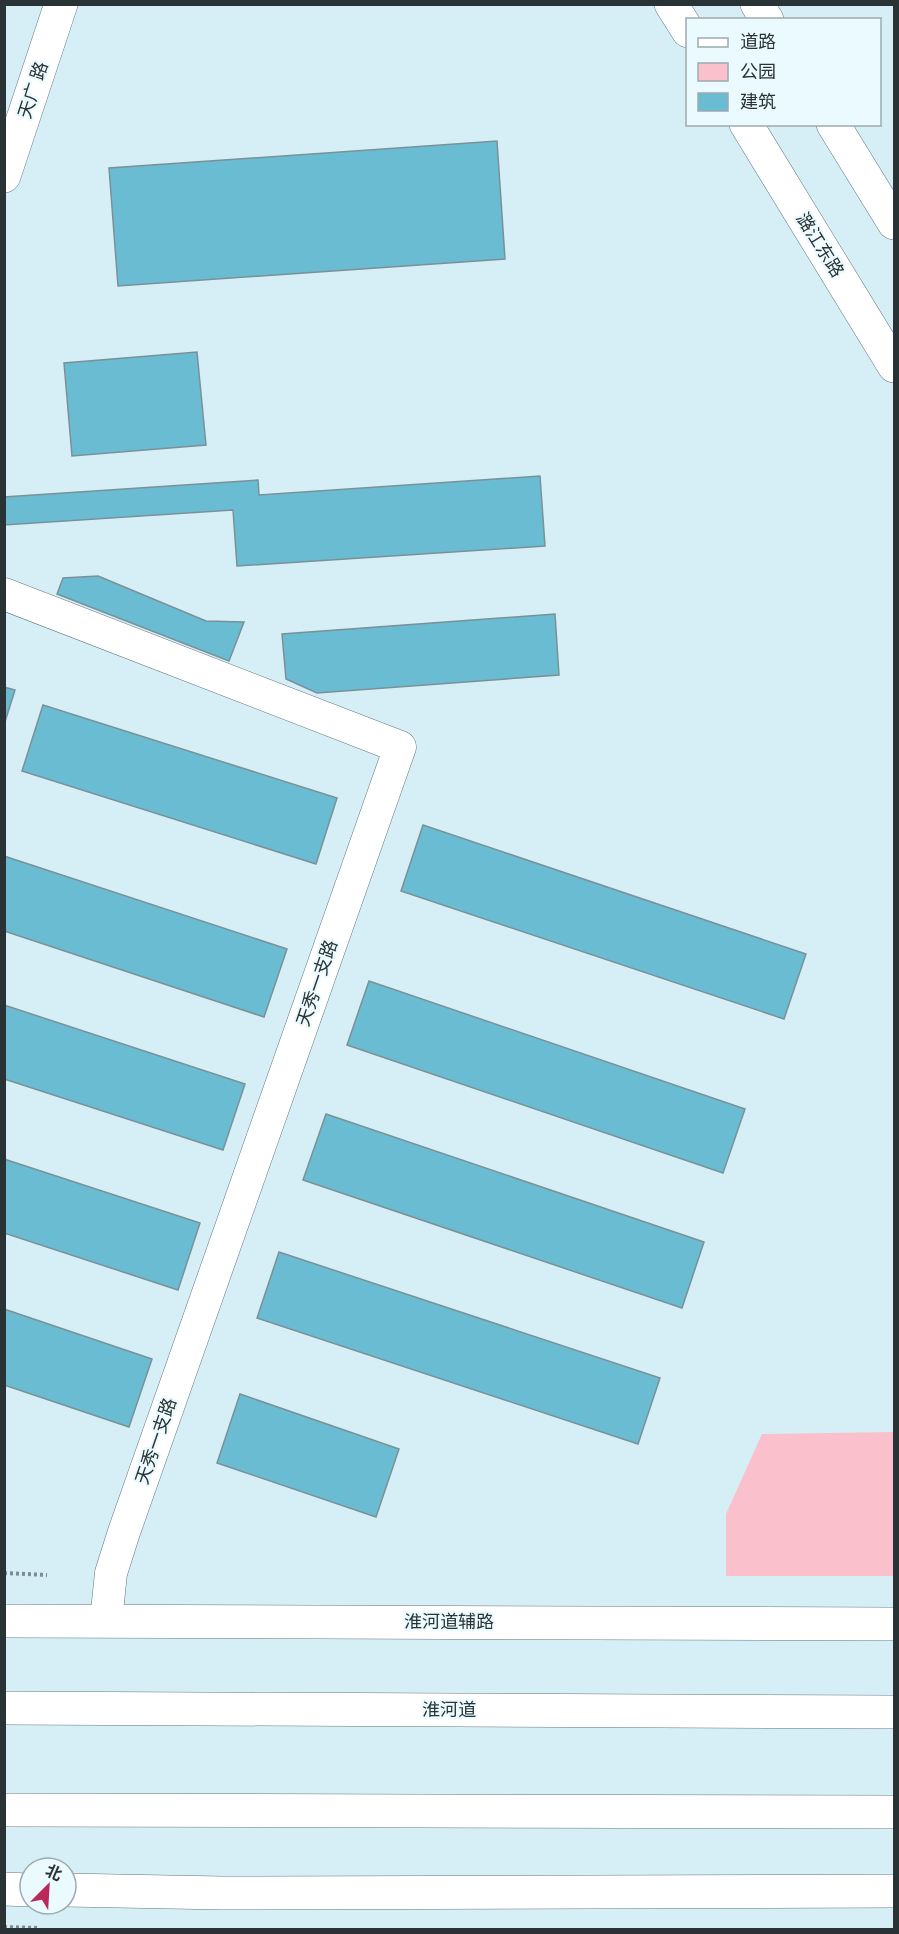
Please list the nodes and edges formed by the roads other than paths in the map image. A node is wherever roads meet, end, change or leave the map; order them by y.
1 (61, 4) edge
2 (671, 4) edge
3 (757, 4) edge
4 (766, 18) edge
5 (686, 28) edge
6 (747, 126) edge
7 (833, 126) edge
8 (4, 176) edge
9 (894, 223) edge
10 (894, 366) edge
11 (4, 594) edge
12 (4, 1621) edge
13 (106, 1621) junction
14 (894, 1623) edge
15 (4, 1708) edge
16 (894, 1712) edge
17 (4, 1810) edge
18 (894, 1812) edge
19 (78, 1890) edge
20 (894, 1891) edge

1 - 8 main road, 天广 路
2 - 5 main road
3 - 4 main road
6 - 10 main road, 潞江东路
7 - 9 main road
11 - 13 street, 天秀一支路
12 - 13 main road, 淮河道辅路
13 - 14 main road, 淮河道辅路
15 - 16 main road, 淮河道
17 - 18 main road
19 - 20 main road

